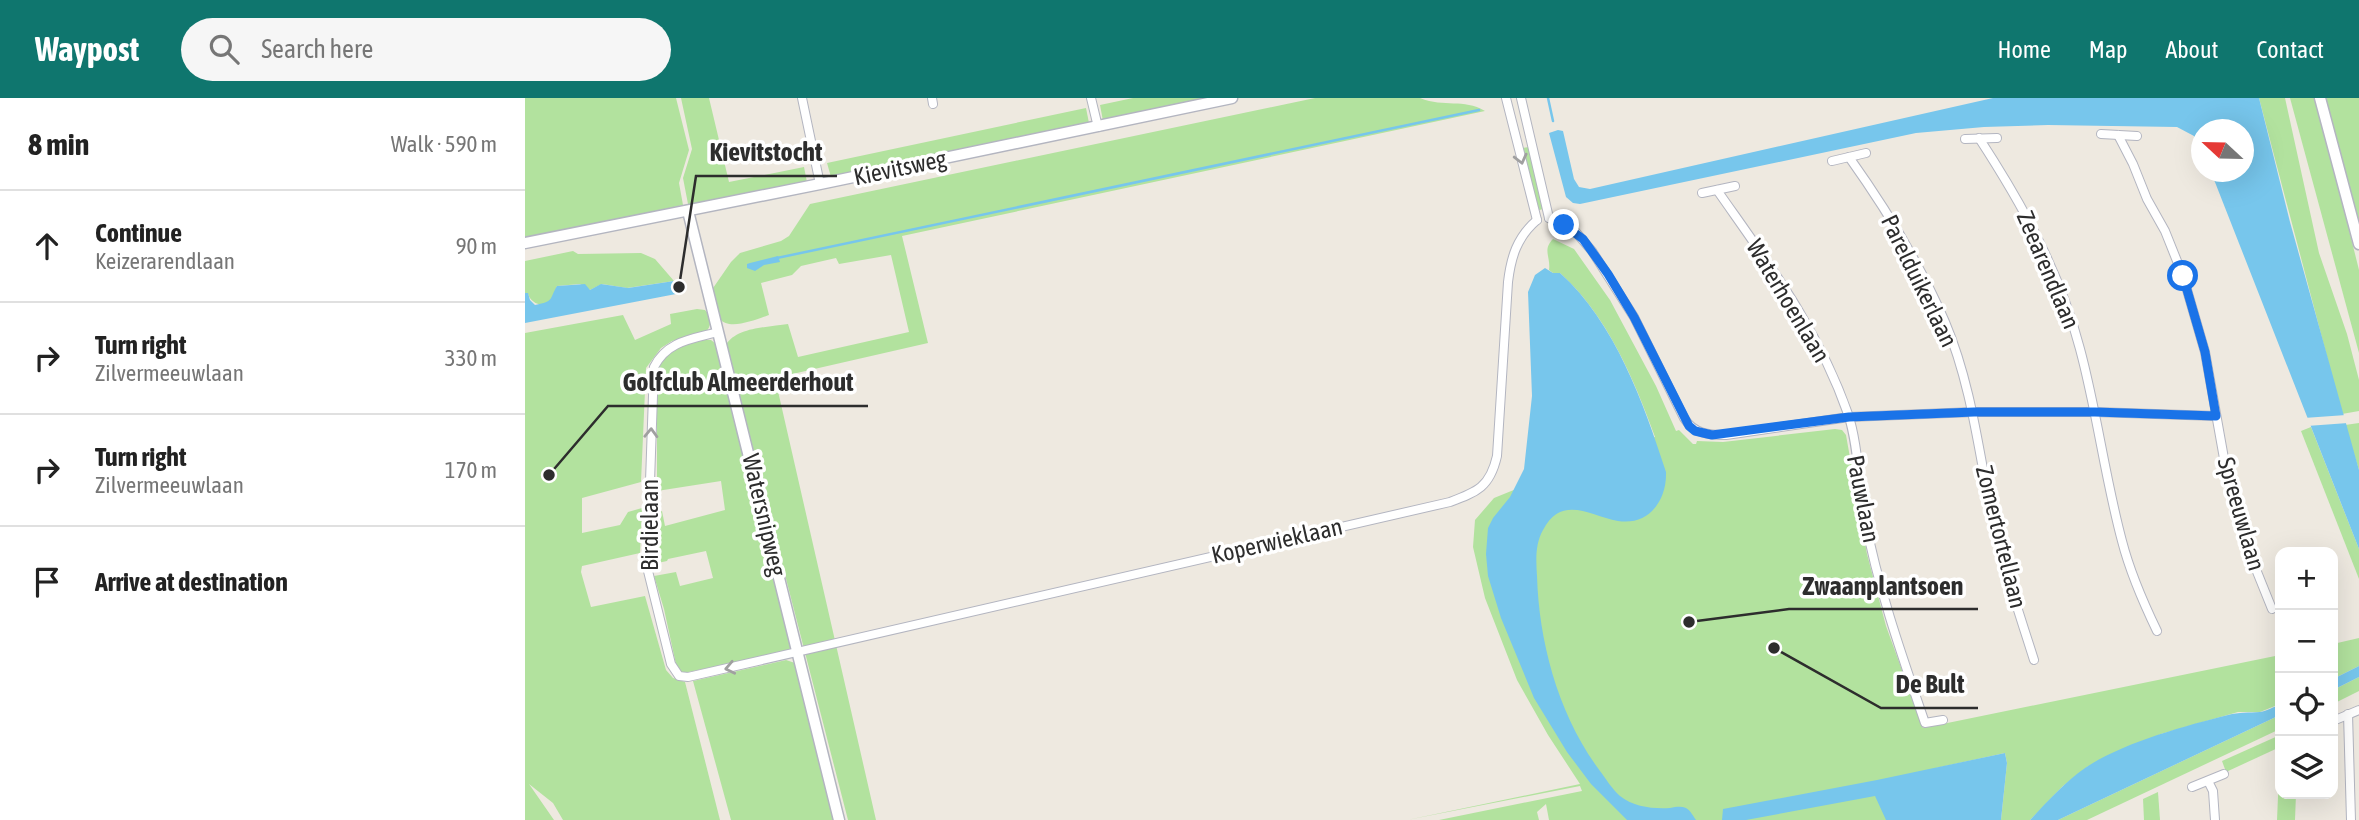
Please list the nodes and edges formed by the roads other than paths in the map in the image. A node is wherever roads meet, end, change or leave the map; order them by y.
1 (802, 98) edge
2 (1091, 98) edge
3 (1232, 98) edge
4 (1506, 98) edge
5 (1521, 98) edge
6 (2320, 98) edge
7 (1098, 127) junction
8 (2101, 134) dead end
9 (2118, 135) junction
10 (2137, 136) dead end
11 (1979, 138) junction
12 (1997, 138) dead end
13 (1965, 139) dead end
14 (1866, 153) dead end
15 (1849, 157) junction
16 (1832, 161) dead end
17 (820, 184) junction
18 (1735, 186) dead end
19 (1717, 190) junction
20 (1702, 193) dead end
21 (688, 211) junction
22 (1549, 218) junction
23 (1537, 220) junction
24 (525, 243) edge
25 (2359, 244) edge
26 (718, 332) junction
27 (1974, 412) junction
28 (2095, 412) junction
29 (2216, 416) junction
30 (1849, 417) junction
31 (2272, 609) dead end
32 (2157, 631) dead end
33 (797, 653) junction
34 (2035, 660) dead end
35 (2359, 710) edge
36 (2348, 714) junction
37 (2338, 719) edge
38 (1943, 720) dead end
39 (2224, 774) dead end
40 (2209, 781) junction
41 (2192, 787) dead end
42 (839, 820) edge
43 (2215, 820) edge
44 (2351, 820) edge

1 - 17 street
2 - 7 street
3 - 7 street, Kievitsweg
4 -> 23 street
5 - 22 street
6 - 25 street
7 - 17 street, Kievitsweg
8 - 9 street
9 - 10 street
9 - 29 street, Spreeuwlaan
11 - 12 street
11 - 13 street
11 - 28 street, Zeearendlaan
14 - 15 street
15 - 16 street
15 - 27 street, Parelduikerlaan
17 - 21 street, Kievitsweg
18 - 19 street
19 - 20 street
19 - 30 street, Waterhoenlaan
21 - 24 street, Kievitsweg
21 - 26 street, Watersnipweg
22 - 23 street
22 - 30 street
23 - 33 street, Koperwieklaan
26 - 33 street, Watersnipweg
33 -> 26 street, Birdielaan
27 - 28 street
27 - 30 street
27 - 34 street, Zomertortellaan
28 - 29 street
28 - 32 street, Zeearendlaan
29 - 31 street, Spreeuwlaan
30 - 38 street, Pauwlaan
33 - 42 street, Watersnipweg
35 - 36 street
36 - 37 street
36 - 44 street
39 - 40 street
40 - 41 street
40 - 43 street

